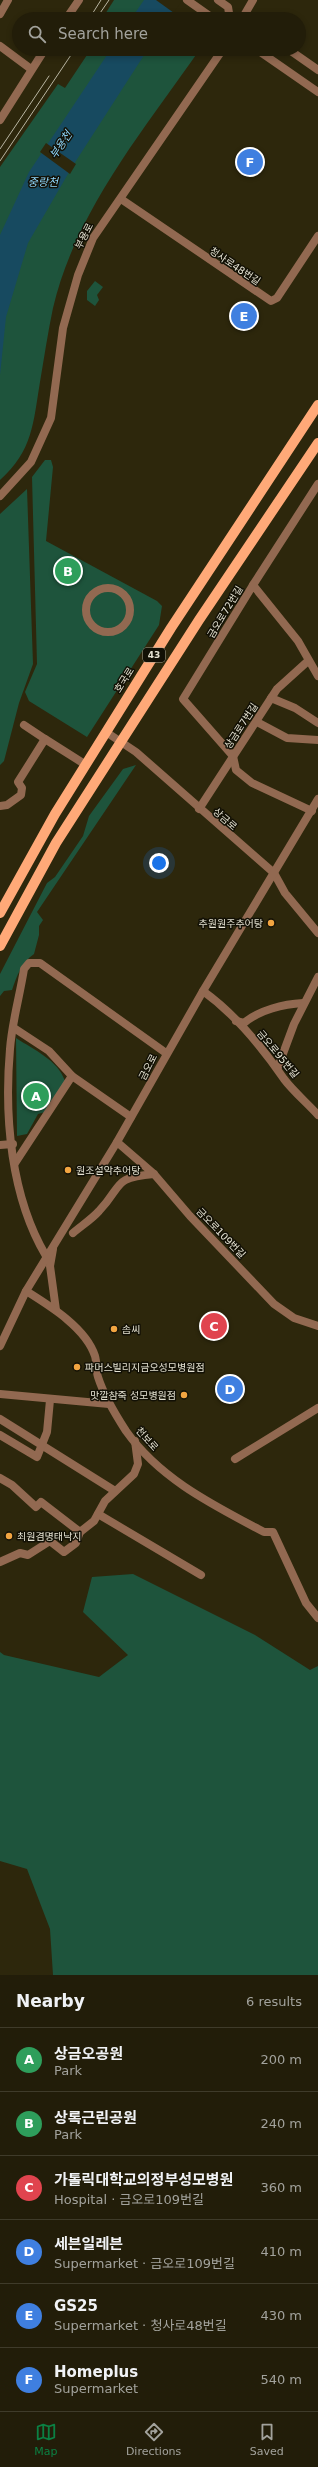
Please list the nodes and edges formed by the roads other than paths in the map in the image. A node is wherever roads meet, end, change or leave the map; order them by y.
1 (8, 0) edge
2 (79, 0) edge
3 (187, 0) edge
4 (253, 0) edge
5 (220, 2) edge
6 (71, 12) edge
7 (204, 12) edge
8 (229, 12) edge
9 (247, 12) edge
10 (0, 14) edge
11 (0, 46) edge
12 (12, 55) edge
13 (13, 56) edge
14 (40, 56) edge
15 (218, 56) edge
16 (266, 56) edge
17 (298, 56) edge
18 (31, 69) junction
19 (318, 70) edge
20 (318, 92) edge
21 (0, 119) edge
22 (121, 200) junction
23 (318, 236) edge
24 (318, 404) edge
25 (318, 443) edge
26 (318, 484) edge
27 (0, 496) edge
28 (253, 585) junction
29 (100, 631) joint
30 (308, 661) junction
31 (318, 676) edge
32 (271, 698) junction
33 (257, 722) junction
34 (318, 723) edge
35 (24, 725) dead end
36 (106, 732) junction
37 (45, 739) junction
38 (318, 740) edge
39 (121, 741) junction
40 (233, 756) junction
41 (86, 764) junction
42 (318, 799) edge
43 (0, 806) edge
44 (198, 809) junction
45 (312, 811) junction
46 (274, 873) junction
47 (0, 913) edge
48 (318, 933) edge
49 (0, 946) edge
50 (318, 977) edge
51 (202, 991) junction
52 (303, 1003) junction
53 (236, 1021) junction
54 (14, 1028) junction
55 (166, 1053) junction
56 (278, 1067) junction
57 (72, 1076) junction
58 (318, 1115) edge
59 (132, 1117) junction
60 (117, 1142) junction
61 (13, 1144) junction
62 (0, 1145) edge
63 (15, 1163) junction
64 (154, 1174) junction
65 (73, 1234) dead end
66 (54, 1245) junction
67 (46, 1256) junction
68 (26, 1291) junction
69 (56, 1310) junction
70 (318, 1326) edge
71 (0, 1346) edge
72 (0, 1394) edge
73 (50, 1400) junction
74 (109, 1404) junction
75 (318, 1408) edge
76 (0, 1419) edge
77 (0, 1435) edge
78 (135, 1441) junction
79 (43, 1445) junction
80 (235, 1459) dead end
81 (0, 1478) edge
82 (115, 1491) junction
83 (98, 1514) junction
84 (80, 1532) junction
85 (0, 1562) edge
86 (201, 1575) dead end
87 (318, 1618) edge

1 - 10 street
2 - 6 street
3 - 7 street
4 - 9 street
5 - 8 street
11 - 12 street
13 - 18 street
14 - 18 street
15 - 22 street, 부용로
16 - 20 street
17 - 19 street
18 - 21 street
22 - 23 street, 청사로48번길
22 - 27 street, 부용로
24 - 36 main road, 호국로 / 43
25 - 39 main road, 43
26 - 28 street
28 - 30 street, 금오로72번길
28 - 40 street, 금오로72번길
29 - 29 street
30 - 31 street, 금오로72번길
30 - 32 street, 상금로7번길
32 - 33 street, 상금로7번길
32 - 34 street
33 - 38 street
33 - 40 street, 상금로7번길
35 - 37 street
36 - 39 street, 상금로
36 - 41 main road, 호국로 / 43
37 - 41 street
37 - 43 street
39 - 44 street, 상금로
39 - 49 main road, 43
40 - 44 street, 상금로7번길
40 - 45 street
41 - 47 main road, 호국로 / 43
42 - 45 street, 금오로
44 - 46 street, 상금로
45 - 46 street, 금오로
46 - 48 street, 상금로
46 - 51 street, 금오로
50 - 52 street
51 - 53 street, 금오로95번길
51 - 55 street, 금오로
52 - 53 street
52 - 56 street
53 - 56 street, 금오로95번길
54 - 55 street
54 - 57 street
54 - 61 street
55 - 59 street, 금오로
56 - 58 street, 금오로95번길
57 - 59 street
57 - 63 street
59 - 60 street, 금오로
60 - 64 street, 금오로109번길
60 - 66 street, 금오로
61 - 62 street
61 - 63 street
63 - 67 street
64 - 65 street
64 - 70 street, 금오로109번길
66 - 67 street, 금오로
66 - 69 street
67 - 68 street, 금오로
68 - 69 street, 천보로
68 - 71 street, 금오로
69 - 74 street, 천보로
72 - 73 street
73 - 74 street
73 - 79 street
74 - 78 street, 천보로
75 - 80 street
76 - 79 street
77 - 79 street
78 - 82 street
78 - 87 street, 천보로
79 - 82 street
81 - 84 street
82 - 83 street
83 - 84 street
83 - 86 street
84 - 85 street

